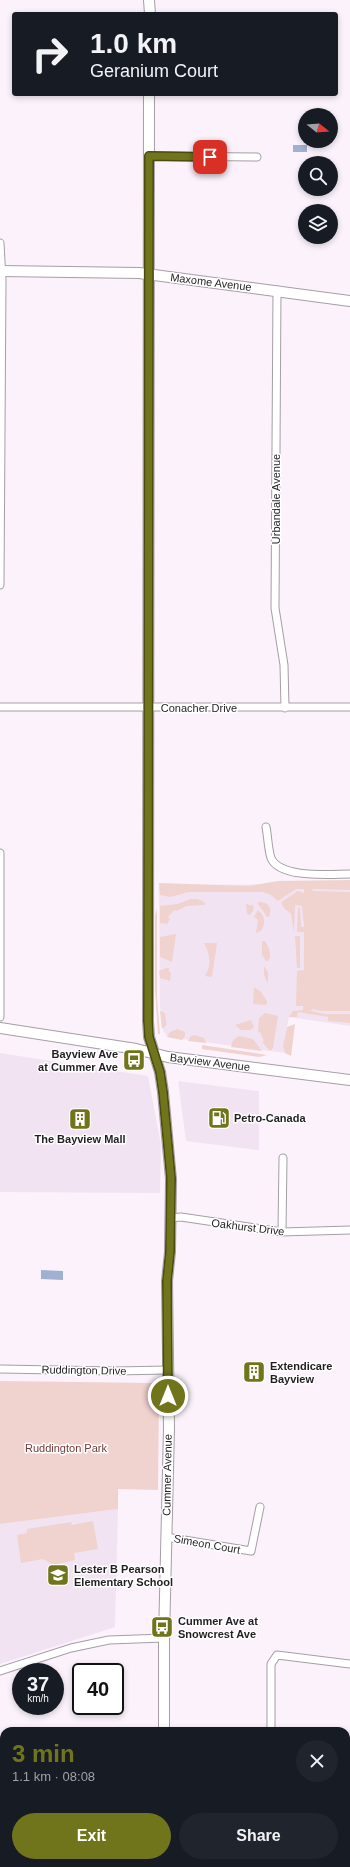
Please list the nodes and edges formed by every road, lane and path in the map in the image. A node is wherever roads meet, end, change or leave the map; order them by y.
1 (150, 0) edge
2 (150, 12) edge
3 (149, 96) edge
4 (149, 156) junction
5 (257, 157) dead end
6 (0, 243) edge
7 (1, 271) edge
8 (149, 274) junction
9 (277, 290) junction
10 (350, 301) edge
11 (0, 585) edge
12 (0, 707) edge
13 (148, 708) junction
14 (284, 708) junction
15 (350, 708) edge
16 (266, 828) dead end
17 (0, 852) edge
18 (350, 874) edge
19 (0, 1017) edge
20 (0, 1028) edge
21 (154, 1054) junction
22 (350, 1080) edge
23 (283, 1158) dead end
24 (170, 1218) junction
25 (350, 1230) edge
26 (282, 1232) junction
27 (0, 1369) edge
28 (169, 1370) junction
29 (260, 1507) dead end
30 (166, 1537) junction
31 (164, 1638) junction
32 (350, 1664) edge
33 (0, 1671) edge
34 (164, 1727) edge
35 (271, 1727) edge

1 - 2 street
3 - 4 street, Cummer Avenue
4 - 5 street
4 - 8 street, Cummer Avenue
6 - 7 street
7 - 8 street, Maxome Avenue
7 - 11 street
8 - 9 street, Maxome Avenue
8 - 13 street, Cummer Avenue
9 - 10 street, Maxome Avenue
9 - 14 street, Urbandale Avenue
12 - 13 street, Conacher Drive
13 - 14 street, Conacher Drive
13 - 21 street, Cummer Avenue
14 - 15 street, Conacher Drive
16 - 18 street
17 - 19 street
20 - 21 street, Bayview Avenue
21 - 22 street, Bayview Avenue
21 - 24 street, Cummer Avenue
23 - 26 street
24 - 26 street, Oakhurst Drive
24 - 28 street, Cummer Avenue
25 - 26 street, Oakhurst Drive
27 - 28 street, Ruddington Drive
28 - 30 street, Cummer Avenue
29 - 30 street, Simeon Court
30 - 31 street, Cummer Avenue
31 - 33 street
31 - 34 street, Cummer Avenue
32 - 35 street

